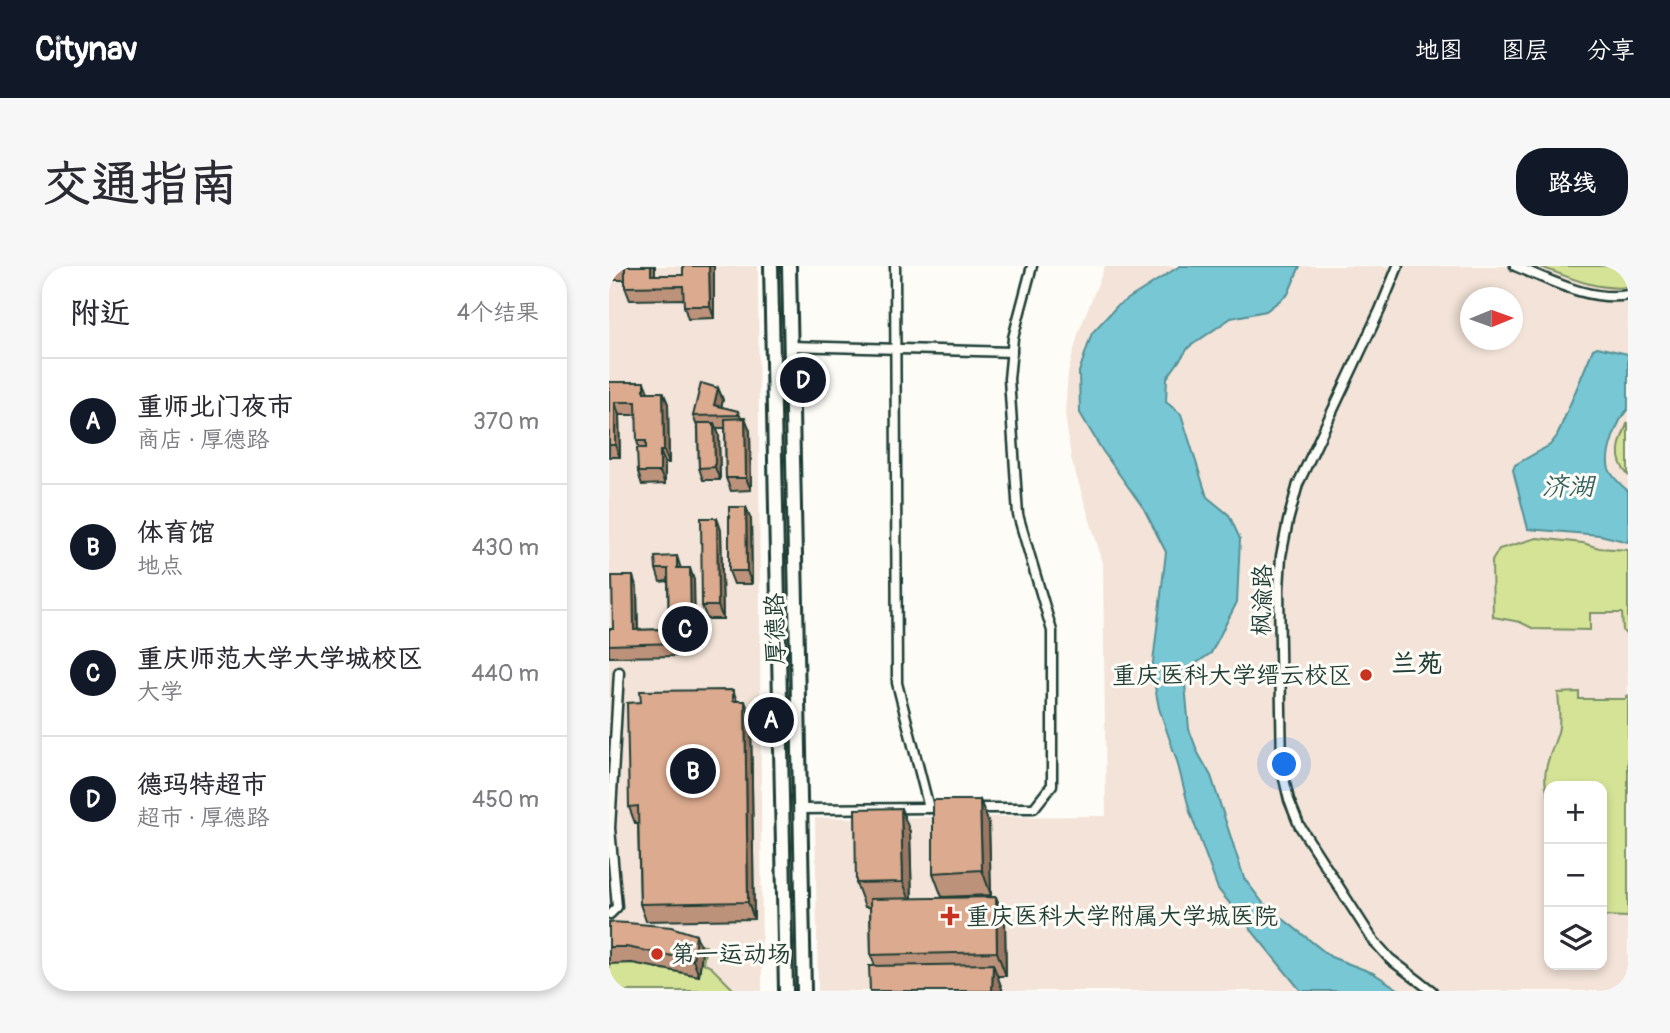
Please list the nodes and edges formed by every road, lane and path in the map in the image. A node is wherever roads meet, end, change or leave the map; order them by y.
1 (771, 266) edge
2 (789, 266) edge
3 (894, 266) edge
4 (1032, 266) edge
5 (1398, 266) edge
6 (1515, 266) edge
7 (1628, 295) edge
8 (790, 346) junction
9 (897, 349) junction
10 (1011, 352) junction
11 (619, 672) dead end
12 (929, 808) junction
13 (955, 808) edge
14 (968, 808) edge
15 (800, 809) junction
16 (610, 914) edge
17 (786, 991) edge
18 (804, 991) edge
19 (1431, 991) edge

1 - 17 main road, 厚德路
2 - 8 main road, 厚德路
3 - 9 street
4 - 10 street
5 - 19 street, 枫渝路
6 - 7 street
8 - 9 street
8 - 15 main road, 厚德路
9 - 10 street
9 - 12 street
10 - 14 street
11 - 16 street
12 - 13 street
12 - 15 street
15 - 18 main road, 厚德路

